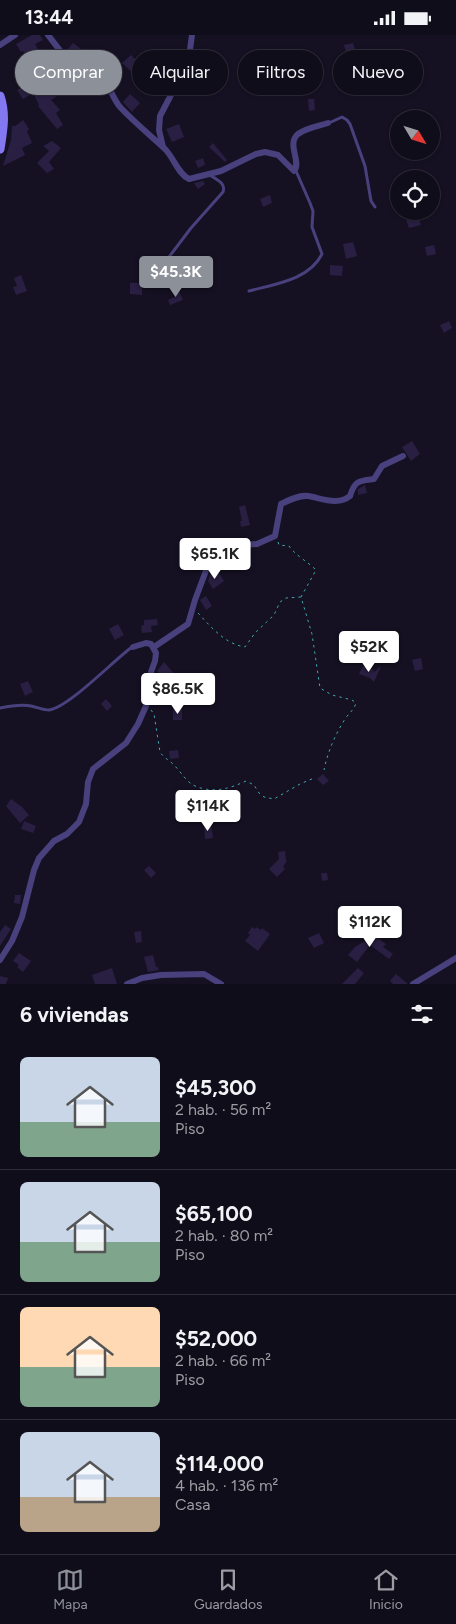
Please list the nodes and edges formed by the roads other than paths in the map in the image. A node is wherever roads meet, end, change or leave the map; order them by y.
1 (16, 35) edge
2 (48, 35) edge
3 (192, 35) edge
4 (0, 45) edge
5 (0, 96) edge
6 (328, 123) joint
7 (163, 147) junction
8 (0, 149) edge
9 (296, 171) junction
10 (210, 175) junction
11 (375, 207) dead end
12 (147, 286) dead end
13 (249, 291) dead end
14 (403, 457) dead end
15 (133, 647) joint
16 (154, 647) junction
17 (0, 708) edge
18 (456, 958) edge
19 (0, 961) edge
20 (127, 984) edge
21 (221, 984) edge
22 (413, 984) edge

1 - 4 street
2 - 7 street
3 - 7 street
5 - 8 street
6 - 9 street
6 - 11 lane
7 - 10 street
9 - 10 street
9 - 13 lane
10 - 12 lane
14 - 16 street
15 - 16 street
15 - 17 lane
16 - 19 street
18 - 22 street
20 - 21 street

